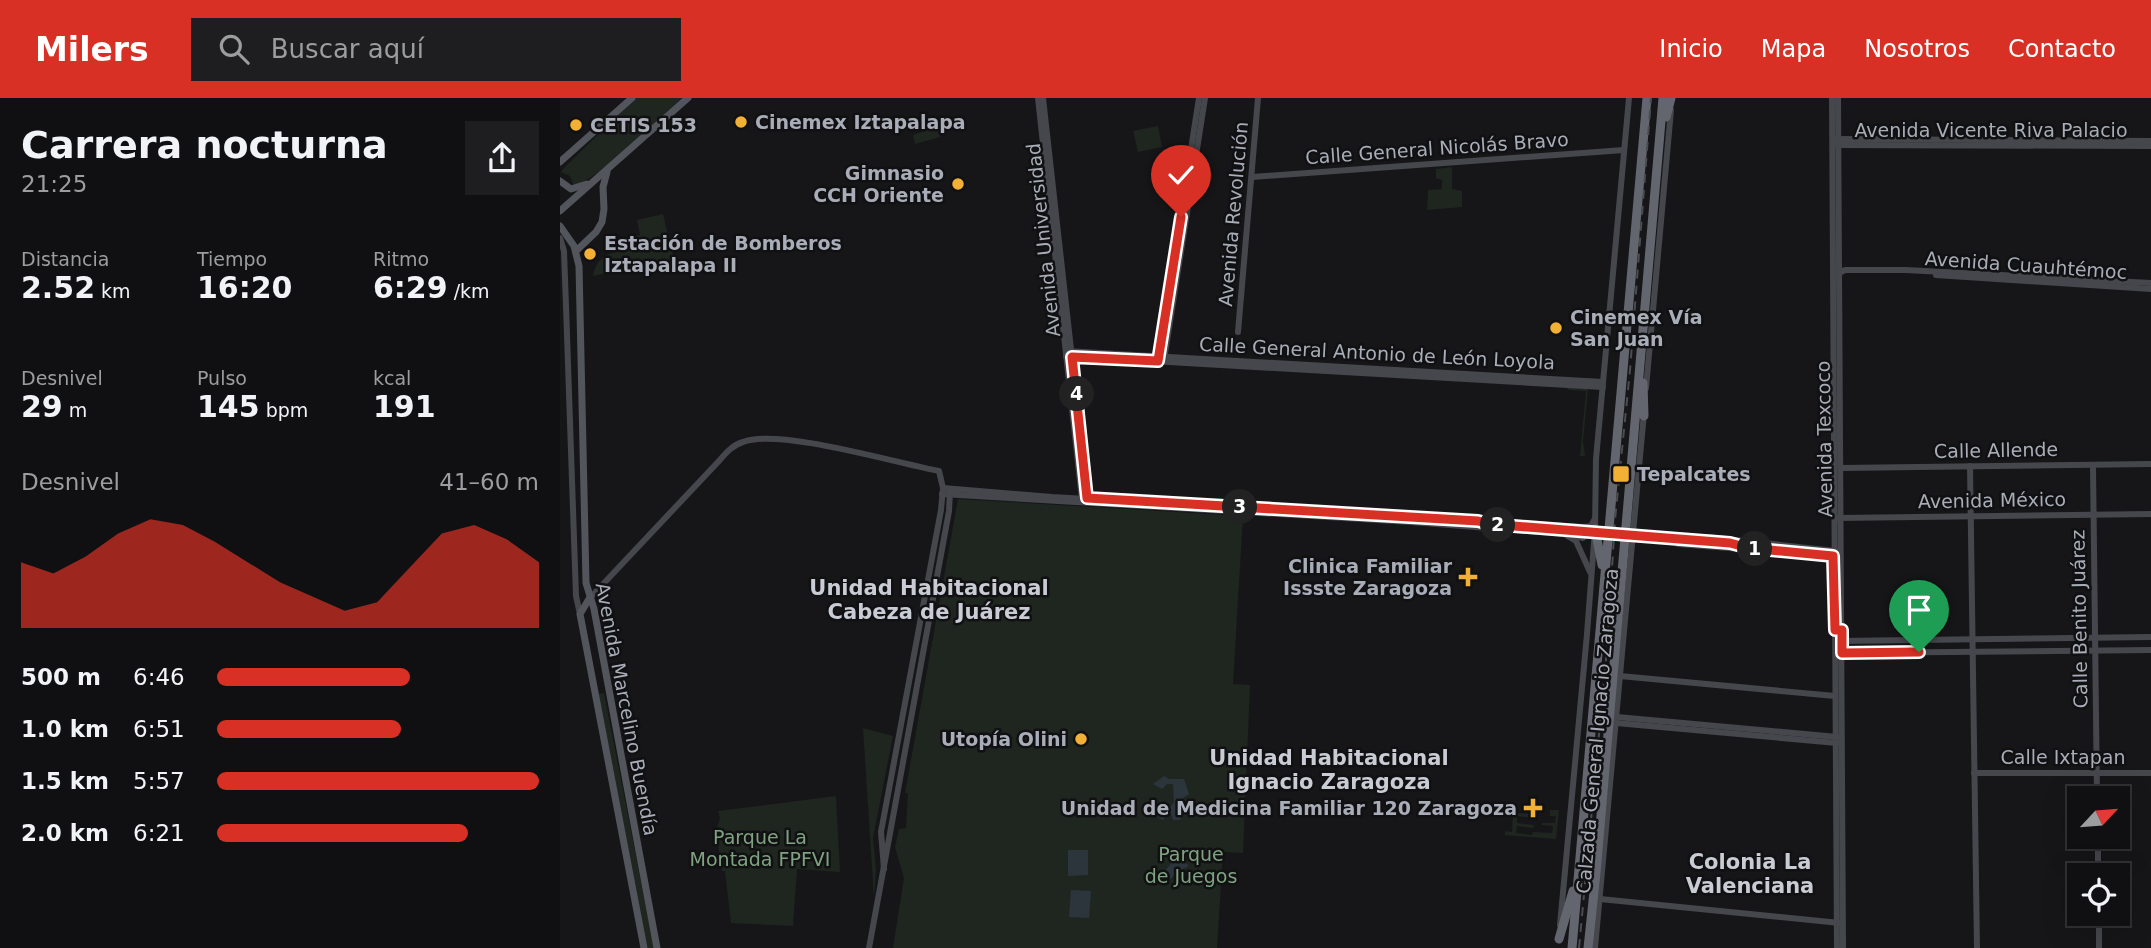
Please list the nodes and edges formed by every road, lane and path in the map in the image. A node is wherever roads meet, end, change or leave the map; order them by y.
1 (632, 98) edge
2 (688, 98) edge
3 (1041, 98) edge
4 (1202, 98) edge
5 (1258, 98) edge
6 (1629, 98) edge
7 (1647, 98) edge
8 (1663, 98) edge
9 (1671, 98) edge
10 (1832, 98) edge
11 (1838, 98) edge
12 (1835, 142) junction
13 (1659, 143) junction
14 (2151, 143) edge
15 (580, 145) junction
16 (1624, 150) junction
17 (560, 162) edge
18 (560, 169) edge
19 (606, 171) junction
20 (1252, 177) junction
21 (560, 181) edge
22 (560, 211) edge
23 (560, 226) edge
24 (560, 238) edge
25 (576, 251) junction
26 (1834, 253) junction
27 (1900, 271) junction
28 (1838, 274) junction
29 (2151, 283) edge
30 (2151, 289) edge
31 (1238, 332) dead end
32 (1641, 352) junction
33 (1069, 354) junction
34 (1161, 359) junction
35 (1603, 384) junction
36 (1644, 416) junction
37 (2151, 464) edge
38 (2093, 465) junction
39 (1970, 466) junction
40 (1841, 468) junction
41 (946, 492) junction
42 (1085, 501) junction
43 (2151, 514) edge
44 (2093, 515) junction
45 (1971, 516) junction
46 (1595, 518) junction
47 (1833, 518) junction
48 (1841, 518) junction
49 (1478, 524) junction
50 (1584, 527) junction
51 (1595, 529) junction
52 (1567, 532) junction
53 (1632, 535) junction
54 (1648, 537) junction
55 (1743, 544) junction
56 (1836, 553) junction
57 (1591, 577) junction
58 (1605, 581) junction
59 (589, 598) junction
60 (580, 614) junction
61 (2151, 637) edge
62 (2095, 638) junction
63 (1972, 639) junction
64 (1838, 641) junction
65 (1622, 646) junction
66 (2151, 650) edge
67 (2096, 651) junction
68 (1973, 652) junction
69 (1838, 653) junction
70 (1838, 669) junction
71 (1620, 676) junction
72 (1835, 696) junction
73 (1610, 704) junction
74 (1617, 720) junction
75 (1839, 740) junction
76 (1974, 773) junction
77 (2097, 773) junction
78 (2151, 773) edge
79 (2097, 786) edge
80 (1580, 869) junction
81 (1596, 873) junction
82 (1600, 899) junction
83 (1840, 923) junction
84 (2099, 926) edge
85 (1559, 944) edge
86 (644, 948) edge
87 (657, 948) edge
88 (869, 948) edge
89 (1572, 948) edge
90 (1587, 948) edge
91 (1595, 948) edge
92 (1837, 948) edge
93 (1843, 948) edge
94 (1977, 948) edge
95 (2099, 948) edge

1 - 15 main road
2 - 19 main road
3 - 33 street, Avenida Universidad
4 - 34 street
5 - 20 street, Avenida Revolución
6 - 16 street, Calzada General Ignacio Zaragoza
7 - 58 highway, Calzada General Ignacio Zaragoza
8 - 13 highway, Calzada General Ignacio Zaragoza
9 - 13 highway
9 - 36 street, Calzada General Ignacio Zaragoza
10 - 12 street, Avenida Texcoco
11 - 12 street, Avenida Texcoco
12 - 14 street, Avenida Vicente Riva Palacio
12 - 26 street, Avenida Texcoco
13 - 32 highway, Calzada General Ignacio Zaragoza
15 - 17 main road
15 - 18 main road
16 - 20 street, Calle General Nicolás Bravo
16 - 35 street, Calzada General Ignacio Zaragoza
19 - 21 main road
19 - 22 main road
19 - 25 main road
20 - 31 street, Avenida Revolución
23 - 25 main road, Avenida Marcelino Buendía
24 - 60 street, Avenida Marcelino Buendía
25 - 59 main road, Avenida Marcelino Buendía
26 - 28 street, Avenida Texcoco
26 - 28 street, Avenida Texcoco
27 - 28 street, Avenida Cuauhtémoc
27 - 29 street, Avenida Cuauhtémoc
27 - 30 street, Avenida Cuauhtémoc
28 - 40 street, Avenida Texcoco
28 - 47 street, Avenida Texcoco
32 - 36 highway
32 - 73 highway, Calzada General Ignacio Zaragoza
33 - 34 street, Calle General Antonio de León Loyola
33 - 42 street, Avenida Universidad
34 - 35 street, Calle General Antonio de León Loyola
35 - 46 street, Calzada General Ignacio Zaragoza
36 - 53 street, Calzada General Ignacio Zaragoza
37 - 38 street, Calle Allende
38 - 39 street, Calle Allende
38 - 44 street, Calle Benito Juárez
39 - 40 street, Calle Allende
39 - 45 street
40 - 48 street, Avenida Texcoco
41 - 42 street
41 - 59 street
41 - 88 street
42 - 49 street
43 - 44 street, Avenida México
44 - 45 street, Avenida México
44 - 62 street, Calle Benito Juárez
45 - 48 street, Avenida México
45 - 63 street
46 - 50 street
46 - 51 street, Calzada General Ignacio Zaragoza
47 - 48 street, Avenida México
47 - 56 street, Avenida Texcoco
48 - 56 street, Avenida Texcoco
49 - 50 street
49 - 52 street
49 - 52 street
50 - 52 street
51 - 57 street, Calzada General Ignacio Zaragoza
51 - 58 highway
52 - 54 street
52 - 57 street
53 - 54 street
53 - 65 street, Calzada General Ignacio Zaragoza
54 - 55 street
54 - 55 street
55 - 56 street
56 - 64 street, Avenida Texcoco
57 - 85 street, Calzada General Ignacio Zaragoza
58 - 80 highway, Calzada General Ignacio Zaragoza
59 - 60 main road
59 - 87 main road, Avenida Marcelino Buendía
60 - 86 main road, Avenida Marcelino Buendía
61 - 62 street
62 - 63 street
62 - 67 street, Calle Benito Juárez
63 - 64 street
63 - 68 street
64 - 69 street, Avenida Texcoco
65 - 71 street, Calzada General Ignacio Zaragoza
65 - 73 highway
66 - 67 street
67 - 68 street
67 - 77 street, Calle Benito Juárez
68 - 69 street
68 - 76 street
69 - 70 street, Avenida Texcoco
70 - 72 street, Avenida Texcoco
70 - 75 street, Avenida Texcoco
71 - 72 street
71 - 74 street, Calzada General Ignacio Zaragoza
72 - 75 street, Avenida Texcoco
73 - 81 highway, Calzada General Ignacio Zaragoza
74 - 75 street
74 - 82 street, Calzada General Ignacio Zaragoza
75 - 83 street, Avenida Texcoco
76 - 77 street, Calle Ixtapan
76 - 94 street
77 - 78 street, Calle Ixtapan
77 - 79 street, Calle Benito Juárez
80 - 85 highway
80 - 89 highway, Calzada General Ignacio Zaragoza
81 - 90 highway, Calzada General Ignacio Zaragoza
81 - 91 highway
82 - 83 street
82 - 91 street, Calzada General Ignacio Zaragoza
83 - 92 street, Avenida Texcoco
83 - 93 street, Avenida Texcoco
84 - 95 street

